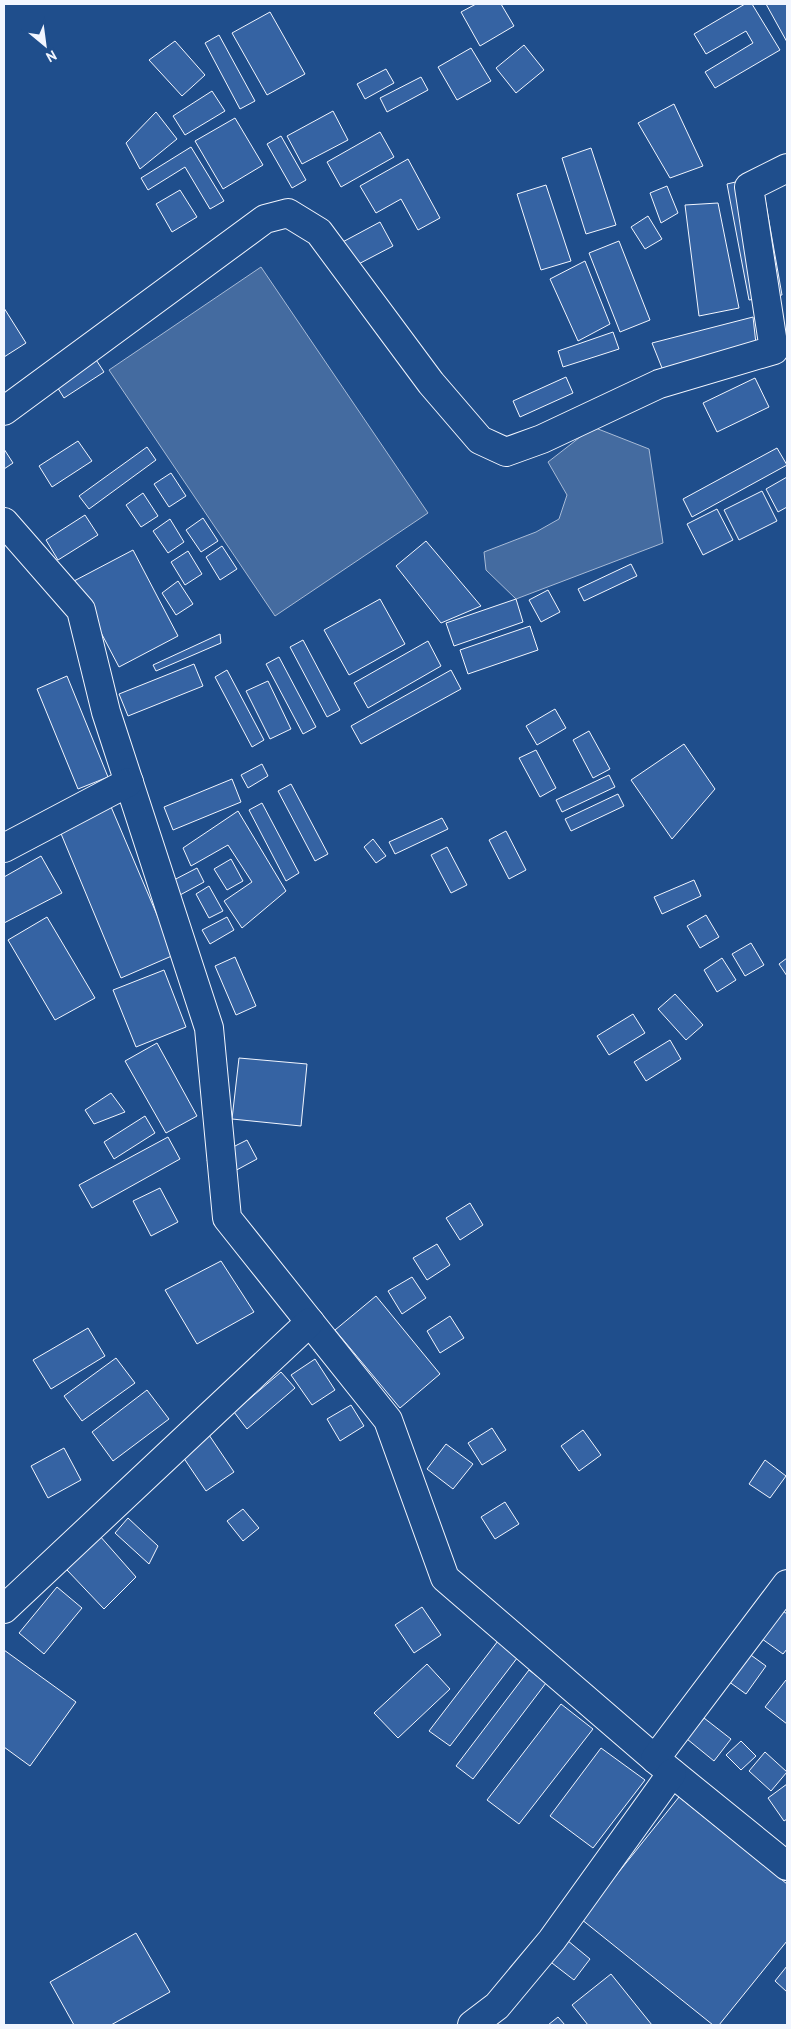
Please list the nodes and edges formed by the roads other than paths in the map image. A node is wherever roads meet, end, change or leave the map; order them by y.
1 (787, 168) edge
2 (4, 411) edge
3 (4, 522) edge
4 (128, 782) junction
5 (4, 848) edge
6 (310, 1322) junction
7 (787, 1584) edge
8 (4, 1610) edge
9 (664, 1766) junction
10 (787, 1866) edge
11 (472, 2025) edge

1 - 2 street
3 - 4 street
4 - 5 street
4 - 6 street
6 - 8 street
6 - 9 street
7 - 9 street
9 - 10 street
9 - 11 street

